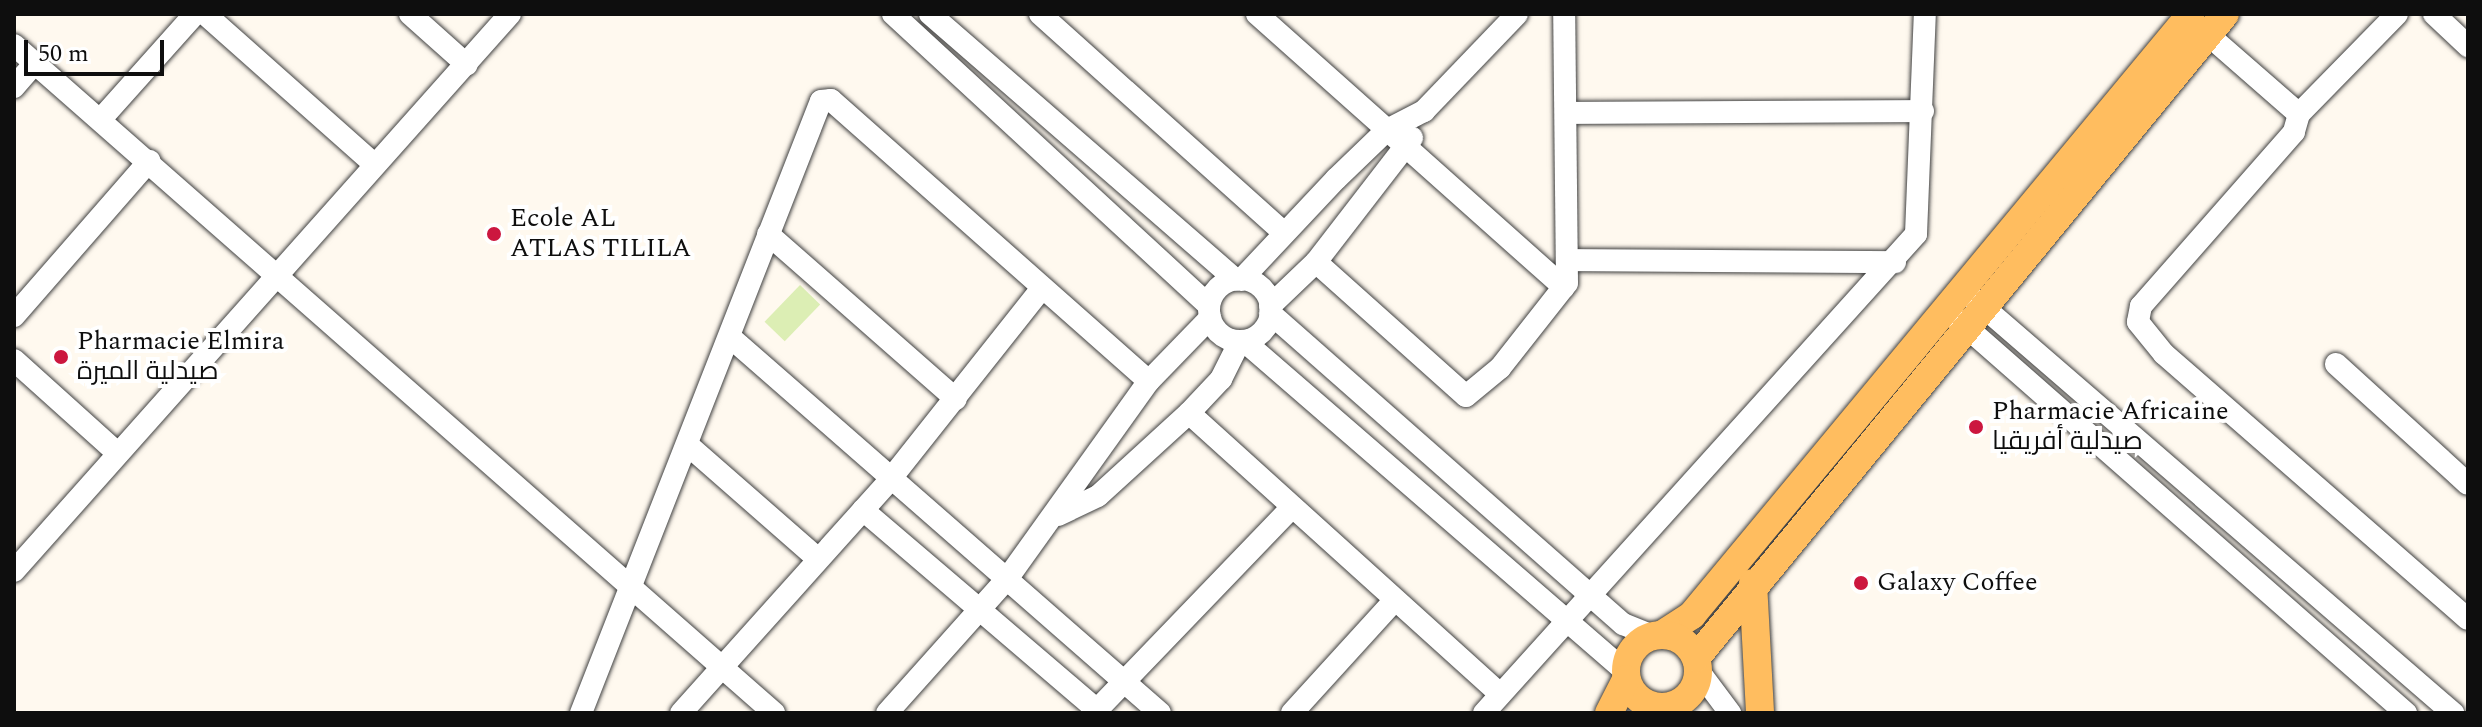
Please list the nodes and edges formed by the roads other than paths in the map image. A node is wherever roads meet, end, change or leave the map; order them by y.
1 (195, 14) edge
2 (205, 14) edge
3 (410, 14) edge
4 (510, 14) edge
5 (893, 14) edge
6 (930, 14) edge
7 (1040, 14) edge
8 (1257, 14) edge
9 (1517, 14) edge
10 (1564, 14) edge
11 (1925, 14) edge
12 (2397, 14) edge
13 (2434, 14) edge
14 (2203, 20) edge
15 (14, 45) edge
16 (2468, 46) edge
17 (35, 63) junction
18 (467, 65) junction
19 (14, 87) edge
20 (1424, 111) junction
21 (1923, 111) junction
22 (1567, 113) junction
23 (2299, 114) junction
24 (101, 119) junction
25 (1387, 130) junction
26 (1406, 150) junction
27 (149, 161) junction
28 (373, 163) junction
29 (1284, 233) junction
30 (768, 234) junction
31 (1568, 260) junction
32 (1316, 262) junction
33 (1895, 262) junction
34 (277, 275) junction
35 (1238, 280) junction
36 (1042, 288) junction
37 (1564, 288) junction
38 (1270, 309) junction
39 (1966, 309) junction
40 (1209, 312) junction
41 (14, 316) edge
42 (730, 337) junction
43 (1242, 341) junction
44 (14, 360) edge
45 (2336, 364) dead end
46 (1149, 381) junction
47 (956, 399) junction
48 (1189, 413) junction
49 (689, 446) junction
50 (116, 452) junction
51 (889, 481) junction
52 (2468, 484) edge
53 (1292, 507) junction
54 (863, 510) junction
55 (1057, 515) junction
56 (818, 559) junction
57 (14, 571) edge
58 (1007, 579) junction
59 (1753, 583) junction
60 (628, 584) junction
61 (1595, 596) junction
62 (1395, 600) junction
63 (979, 610) junction
64 (2468, 619) edge
65 (1571, 621) junction
66 (1658, 635) junction
67 (1697, 664) junction
68 (721, 666) junction
69 (1626, 675) junction
70 (1124, 679) junction
71 (1500, 694) junction
72 (1664, 710) edge
73 (1096, 712) edge
74 (581, 713) edge
75 (681, 713) edge
76 (774, 713) edge
77 (887, 713) edge
78 (1160, 713) edge
79 (1292, 713) edge
80 (1484, 713) edge
81 (1609, 713) edge
82 (1730, 713) edge
83 (1760, 713) edge
84 (2406, 713) edge
85 (2453, 713) edge

1 - 24 street
2 - 28 street
3 - 18 street
4 - 18 street
5 - 40 street
6 - 35 street
7 - 29 street
8 - 25 street
9 - 20 street
10 - 22 street
11 - 21 street
12 - 23 street
13 - 16 street
14 - 23 street
14 - 39 main road
15 - 17 street
17 - 19 street
17 - 24 street
18 - 28 street
20 - 25 street
20 - 26 street
21 - 22 street
21 - 33 street
22 - 31 street
23 - 64 street
24 - 27 street
25 - 26 street
25 - 29 street
26 - 32 street
26 - 37 street
27 - 34 street
27 - 41 street
28 - 34 street
29 - 35 street
30 - 36 street
30 - 42 street
30 - 47 street
31 - 33 street
31 - 37 street
32 - 37 street
32 - 38 street
33 - 61 street
34 - 50 street
34 - 60 street
35 - 38 street
35 - 40 street
36 - 46 street
36 - 47 street
38 - 43 street
38 - 61 street
39 - 59 main road
39 - 66 main road
39 - 84 street
39 - 85 street
40 - 43 street
40 - 46 street
42 - 49 street
42 - 51 street
43 - 48 street
43 - 65 street
44 - 50 street
45 - 52 street
46 - 55 street
47 - 51 street
48 - 53 street
48 - 55 street
49 - 56 street
49 - 60 street
50 - 57 street
51 - 54 street
51 - 58 street
53 - 62 street
53 - 70 street
54 - 56 street
54 - 63 street
55 - 58 street
56 - 68 street
58 - 63 street
58 - 70 street
59 - 67 main road
59 - 83 main road
60 - 68 street
60 - 74 street
61 - 65 street
61 - 66 street
62 - 71 street
62 - 79 street
63 - 73 street
63 - 77 street
65 - 69 street
65 - 71 street
66 - 67 main road
66 - 69 main road
67 - 72 main road
67 - 82 street
68 - 75 street
68 - 76 street
69 - 72 main road
69 - 81 main road
70 - 73 street
70 - 78 street
71 - 80 street

